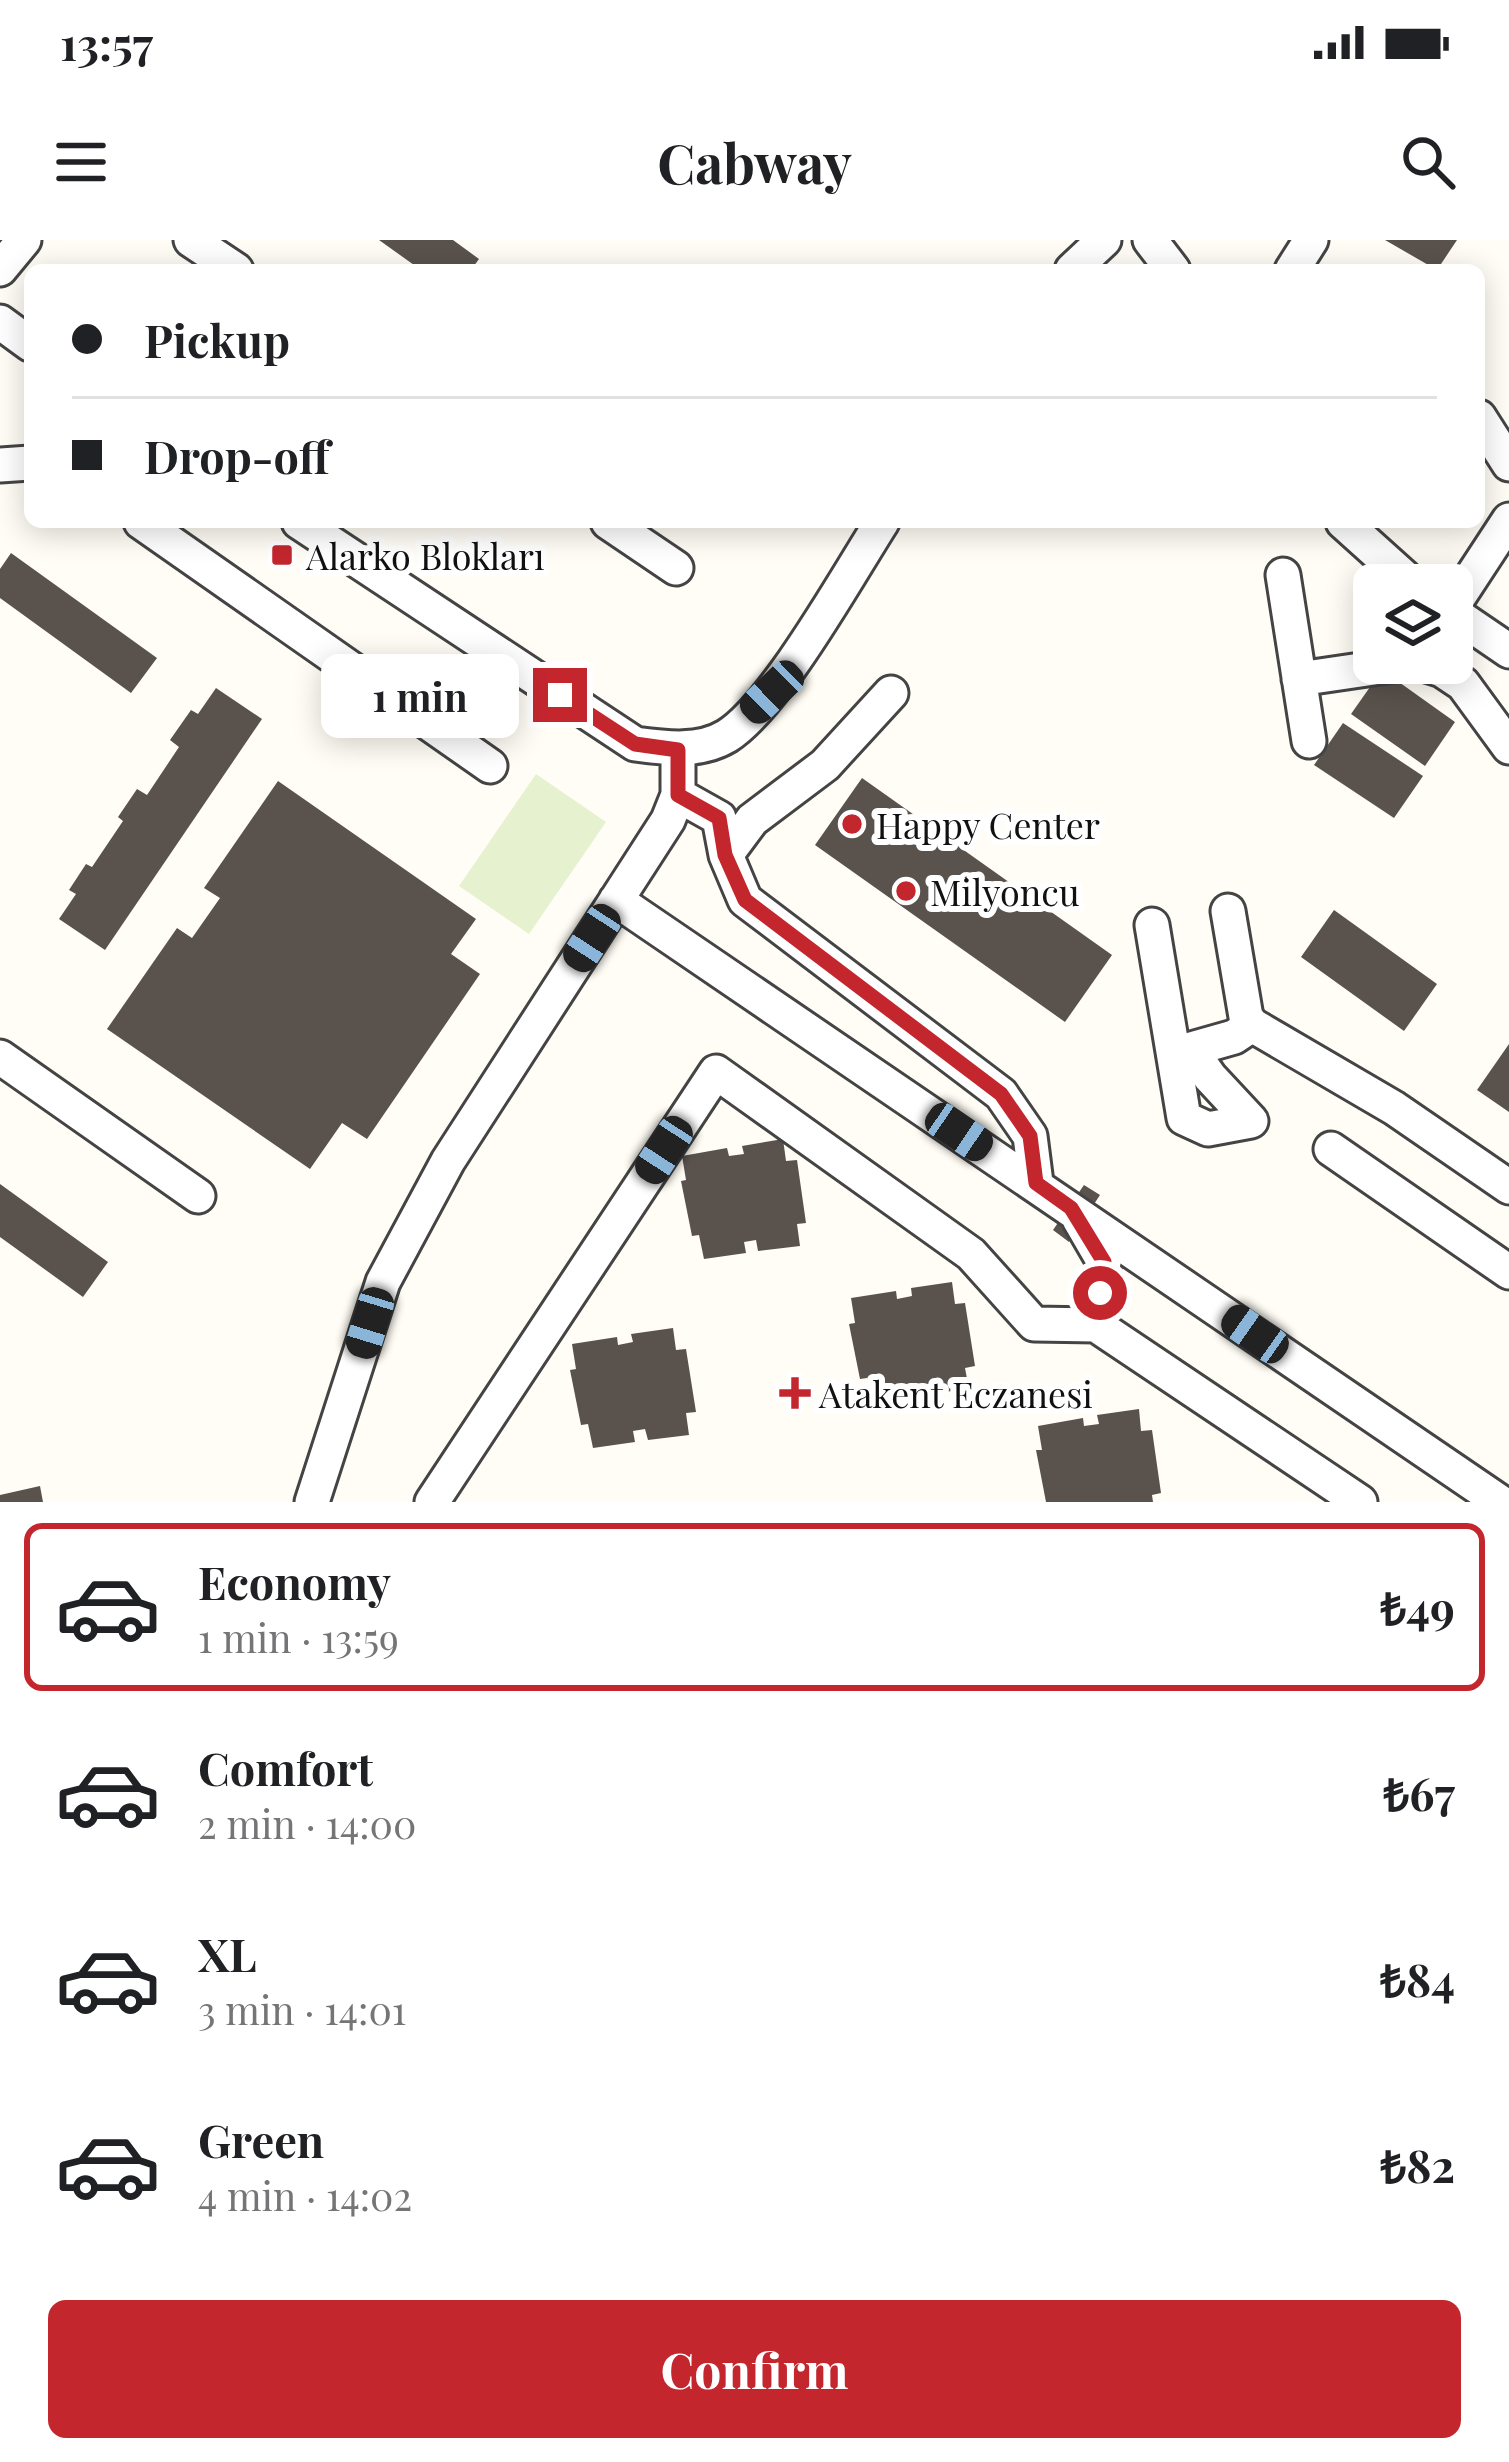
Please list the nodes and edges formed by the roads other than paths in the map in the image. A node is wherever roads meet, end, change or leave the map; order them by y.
1 (24, 240) edge
2 (191, 240) edge
3 (1150, 240) edge
4 (227, 264) edge
5 (1168, 264) edge
6 (0, 269) edge
7 (1485, 426) edge
8 (1509, 464) edge
9 (1509, 520) edge
10 (150, 528) edge
11 (308, 528) edge
12 (617, 528) edge
13 (878, 528) edge
14 (1350, 528) edge
15 (1369, 528) edge
16 (1389, 564) edge
17 (1396, 564) edge
18 (676, 568) dead end
19 (1283, 575) dead end
20 (1473, 576) edge
21 (1473, 624) edge
22 (1509, 651) edge
23 (1353, 671) edge
24 (1299, 679) junction
25 (1463, 684) edge
26 (891, 693) dead end
27 (1309, 741) dead end
28 (1509, 747) edge
29 (678, 750) junction
30 (490, 766) dead end
31 (678, 795) junction
32 (725, 855) junction
33 (616, 900) junction
34 (1228, 911) dead end
35 (1152, 925) dead end
36 (1252, 1025) junction
37 (0, 1057) edge
38 (1331, 1149) dead end
39 (1036, 1183) junction
40 (1509, 1187) edge
41 (199, 1196) dead end
42 (1071, 1208) junction
43 (1509, 1272) edge
44 (1096, 1325) junction
45 (1482, 1497) edge
46 (312, 1502) edge
47 (432, 1502) edge
48 (1360, 1502) edge

1 - 6 street
2 - 4 street
3 - 5 street
7 - 8 street
9 - 20 street
10 - 30 street
11 - 29 street
12 - 18 street
13 - 29 street
14 - 16 street
15 - 17 street
19 - 24 street
21 - 22 street
23 - 24 street
24 - 27 street
25 - 28 street
26 - 32 street
29 - 31 street
31 - 32 street
31 - 33 street
32 - 39 street
33 - 39 street
33 - 46 street
34 - 36 street
35 - 36 street
36 - 40 street
37 - 41 street
38 - 43 street
39 - 42 street
42 - 44 street
42 - 45 street
44 - 47 street
44 - 48 street

